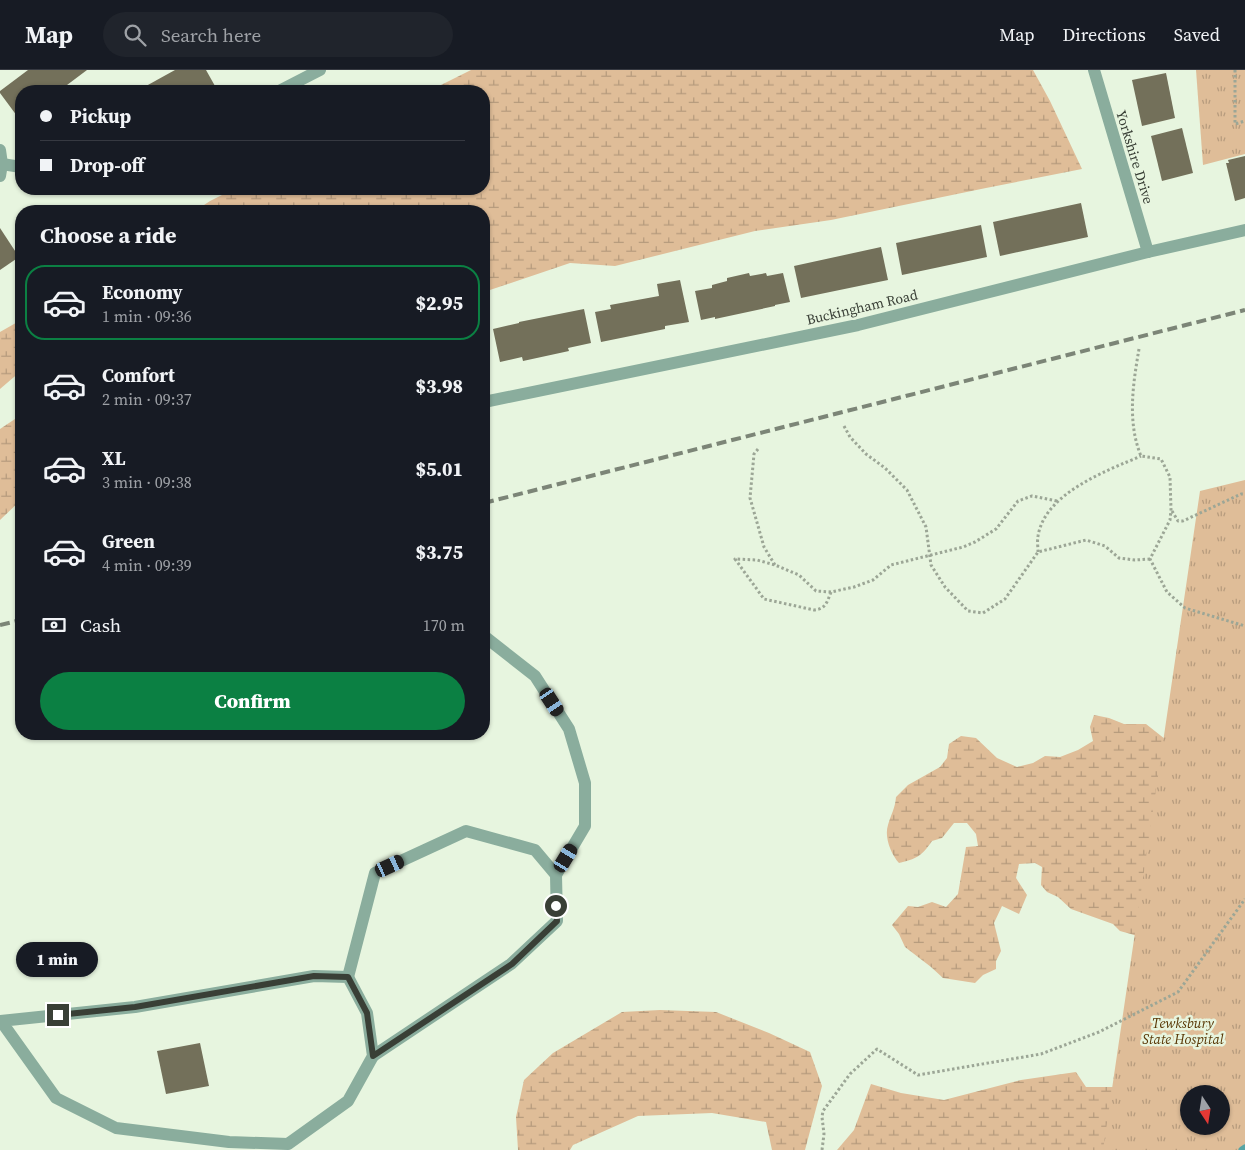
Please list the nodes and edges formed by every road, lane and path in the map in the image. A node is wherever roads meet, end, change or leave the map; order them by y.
1 (320, 70) edge
2 (1094, 70) edge
3 (1235, 70) edge
4 (291, 85) edge
5 (1245, 121) edge
6 (0, 150) edge
7 (15, 168) edge
8 (1, 170) edge
9 (1245, 230) edge
10 (1148, 252) junction
11 (1139, 349) dead end
12 (490, 401) edge
13 (844, 426) dead end
14 (758, 449) dead end
15 (1141, 456) junction
16 (1245, 494) edge
17 (1057, 501) junction
18 (1171, 510) junction
19 (1038, 552) junction
20 (930, 555) junction
21 (1150, 559) junction
22 (776, 565) junction
23 (831, 592) junction
24 (1245, 626) edge
25 (490, 641) edge
26 (556, 875) junction
27 (1245, 899) edge
28 (348, 977) junction
29 (1, 1021) edge
30 (373, 1056) junction
31 (822, 1150) edge

1 - 4 street
2 - 10 street, Yorkshire Drive
3 - 5 path
6 - 8 street
7 - 8 street
9 - 10 street, Buckingham Road
10 - 12 street, Buckingham Road
11 - 15 path
13 - 20 path
14 - 22 path
15 - 17 path
15 - 18 path
16 - 18 path
17 - 19 path
17 - 20 path
18 - 21 path
19 - 20 path
19 - 21 path
20 - 23 path
21 - 24 path
22 - 23 path
22 - 23 path
25 - 26 street
26 - 28 street
26 - 30 street
27 - 31 path
28 - 29 street
28 - 30 street
29 - 30 street

